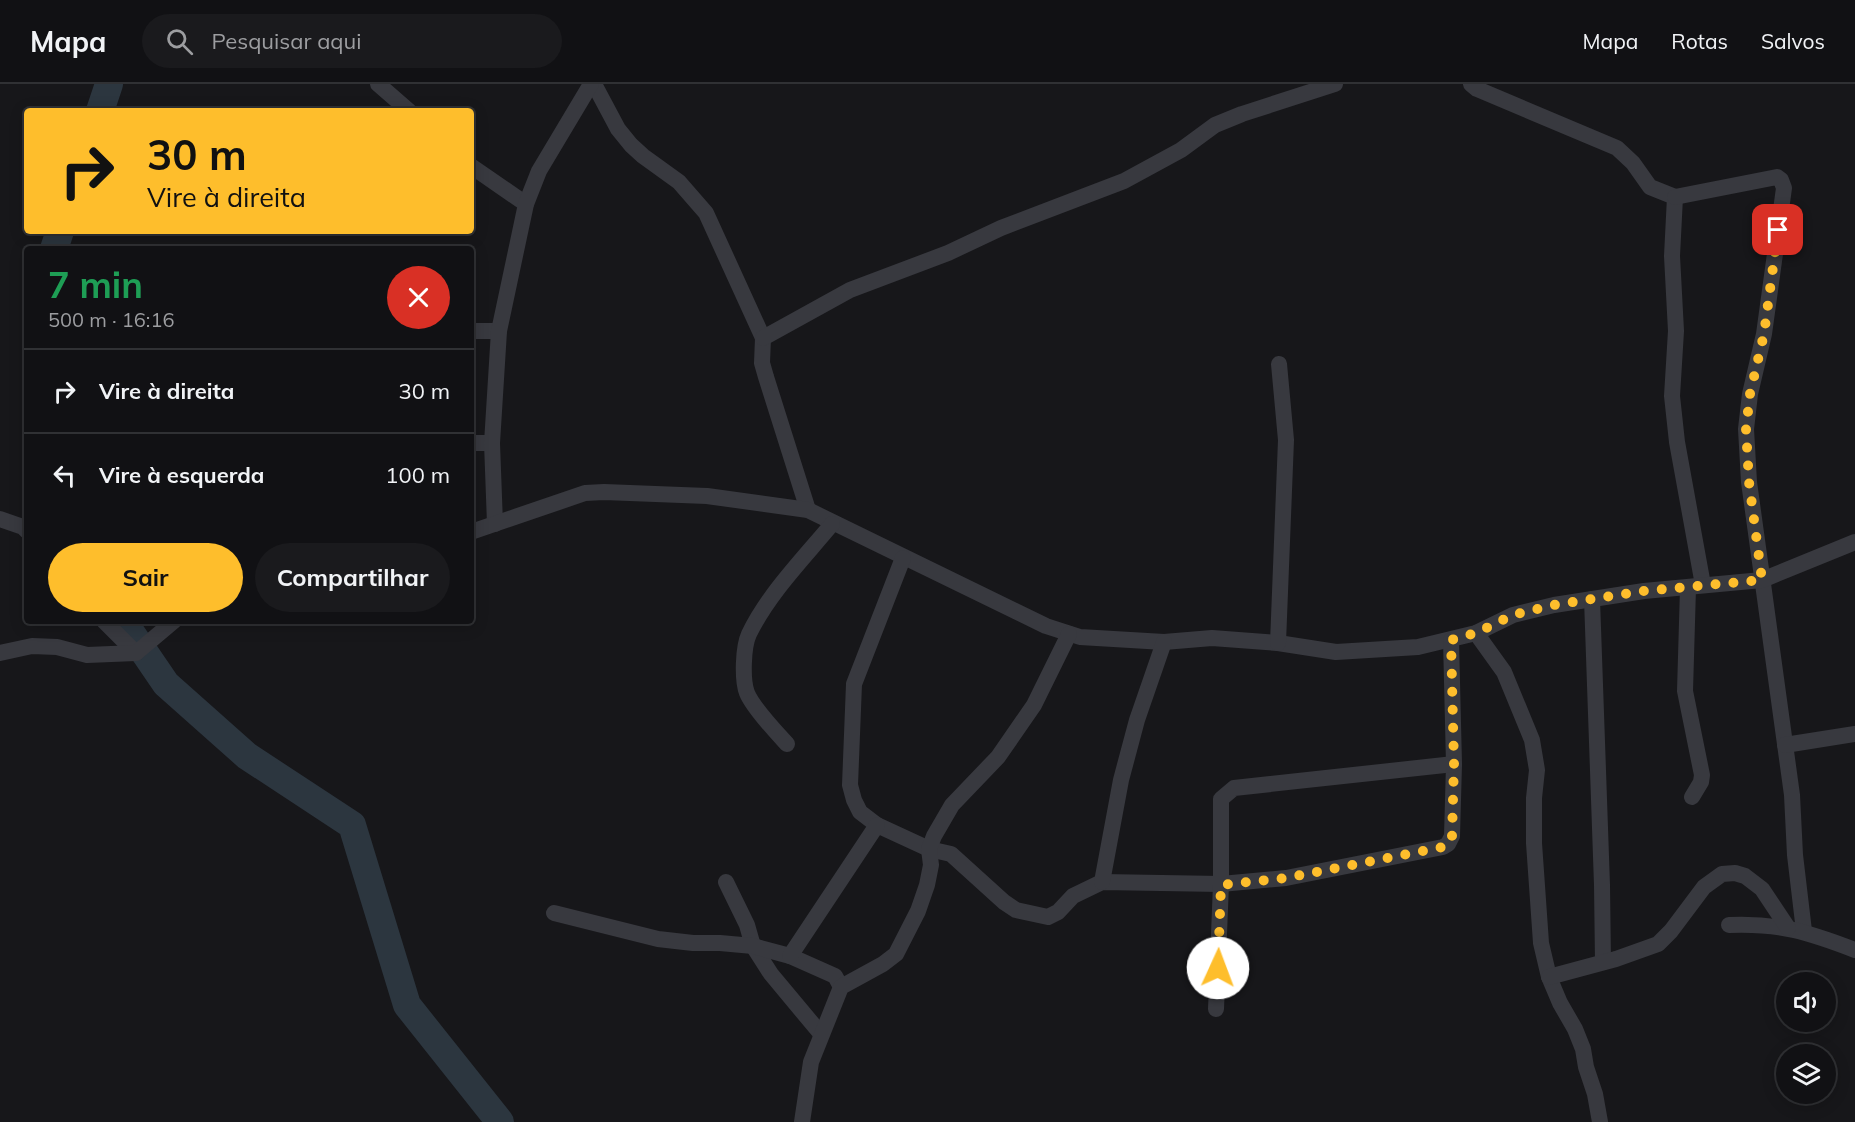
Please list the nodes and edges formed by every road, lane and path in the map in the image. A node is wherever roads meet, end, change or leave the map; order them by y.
1 (378, 84) edge
2 (593, 84) edge
3 (1335, 84) edge
4 (1471, 84) edge
5 (406, 108) edge
6 (474, 168) edge
7 (1675, 197) junction
8 (526, 204) junction
9 (474, 331) edge
10 (499, 331) junction
11 (763, 338) junction
12 (1279, 364) dead end
13 (474, 443) edge
14 (492, 443) junction
15 (808, 510) junction
16 (0, 519) edge
17 (495, 524) junction
18 (832, 524) junction
19 (24, 529) edge
20 (474, 531) edge
21 (1855, 542) edge
22 (903, 558) junction
23 (1762, 580) junction
24 (1696, 587) junction
25 (1592, 599) junction
26 (107, 624) edge
27 (170, 624) edge
28 (1476, 633) junction
29 (1069, 634) junction
30 (1451, 640) junction
31 (1164, 642) junction
32 (1278, 643) junction
33 (0, 653) edge
34 (136, 653) junction
35 (1855, 734) edge
36 (787, 744) dead end
37 (1785, 745) junction
38 (1454, 764) junction
39 (1692, 797) dead end
40 (877, 825) junction
41 (929, 849) junction
42 (726, 882) dead end
43 (1102, 882) junction
44 (1221, 885) junction
45 (554, 913) dead end
46 (1729, 926) dead end
47 (1796, 929) junction
48 (753, 946) junction
49 (1855, 950) edge
50 (790, 956) junction
51 (1603, 962) junction
52 (1549, 977) junction
53 (841, 987) junction
54 (1216, 1010) dead end
55 (821, 1034) junction
56 (802, 1122) edge
57 (1600, 1122) edge

1 - 5 street
2 - 8 street
2 - 11 street
3 - 11 street
4 - 7 street
6 - 8 street
7 - 23 street
7 - 24 street
8 - 10 street
9 - 10 street
10 - 14 street
11 - 15 street
12 - 32 street
13 - 14 street
14 - 17 street
15 - 17 street
15 - 18 street
16 - 19 street
17 - 20 street
18 - 22 street
18 - 36 street
21 - 23 street
22 - 29 street
22 - 40 street
23 - 24 street
23 - 37 street
24 - 25 street
24 - 39 street
25 - 28 street
25 - 51 street
26 - 34 street
27 - 34 street
28 - 30 street
28 - 52 street
29 - 31 street
29 - 41 street
30 - 32 street
30 - 38 street
31 - 32 street
31 - 43 street
33 - 34 street
35 - 37 street
37 - 47 street
38 - 44 street
38 - 44 street
40 - 41 street
40 - 50 street
41 - 43 street
41 - 53 street
42 - 48 street
43 - 44 street
44 - 54 street
45 - 48 street
46 - 47 street
47 - 49 street
47 - 51 street
48 - 50 street
48 - 55 street
50 - 53 street
51 - 52 street
52 - 57 street
53 - 55 street
55 - 56 street

